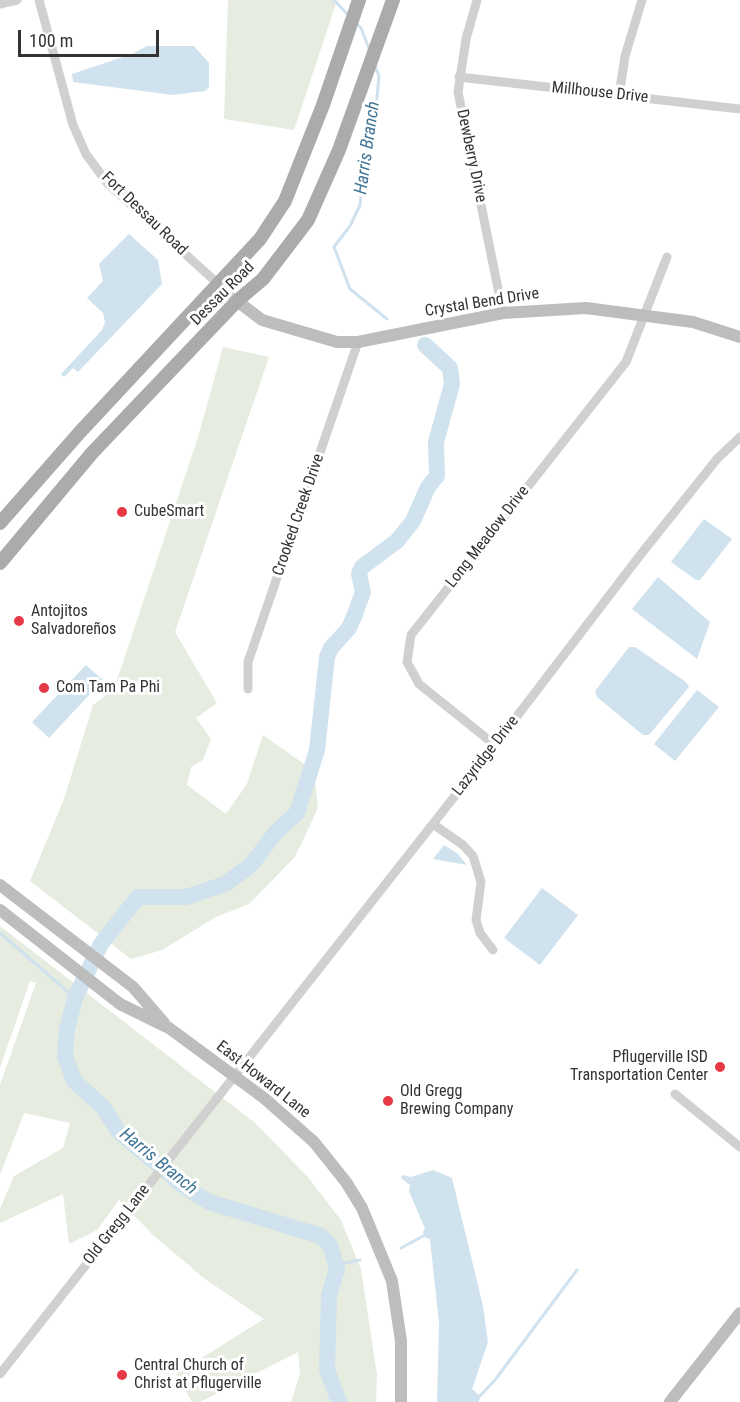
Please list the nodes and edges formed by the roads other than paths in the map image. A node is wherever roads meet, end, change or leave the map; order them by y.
1 (17, 0) edge
2 (39, 0) edge
3 (359, 0) edge
4 (393, 0) edge
5 (477, 0) edge
6 (642, 0) edge
7 (0, 4) edge
8 (459, 78) junction
9 (619, 96) junction
10 (740, 109) edge
11 (667, 256) dead end
12 (218, 284) junction
13 (237, 301) junction
14 (503, 313) junction
15 (645, 315) junction
16 (740, 337) edge
17 (358, 342) junction
18 (740, 437) edge
19 (0, 523) edge
20 (0, 563) edge
21 (248, 689) dead end
22 (495, 745) junction
23 (433, 824) junction
24 (0, 885) edge
25 (0, 910) edge
26 (493, 950) dead end
27 (166, 1026) junction
28 (235, 1076) junction
29 (675, 1094) dead end
30 (740, 1147) edge
31 (740, 1313) edge
32 (0, 1374) edge
33 (401, 1402) edge
34 (670, 1402) edge

1 - 7 street
2 - 12 street, Fort Dessau Road
3 - 12 main road, Dessau Road
4 - 13 main road, Dessau Road
5 - 8 street, Dewberry Drive
6 - 9 street
8 - 9 street, Millhouse Drive
8 - 14 street, Dewberry Drive
9 - 10 street, Millhouse Drive
11 - 15 street, Long Meadow Drive
12 - 13 street, Fort Dessau Road
12 - 19 main road, Dessau Road
13 - 17 main road, Crystal Bend Drive
13 - 20 main road, Dessau Road
14 - 15 main road, Crystal Bend Drive
14 - 17 main road, Crystal Bend Drive
15 - 16 main road, Crystal Bend Drive
15 - 22 street, Long Meadow Drive
17 - 21 street, Crooked Creek Drive
18 - 22 street, Lazyridge Drive
22 - 23 street, Lazyridge Drive
23 - 26 street
23 - 28 street, Lazyridge Drive
24 - 27 main road, East Howard Lane
25 - 27 main road, East Howard Lane
27 - 28 main road, East Howard Lane
28 - 32 street, Old Gregg Lane
28 - 33 main road, East Howard Lane
29 - 30 street
31 - 34 main road

